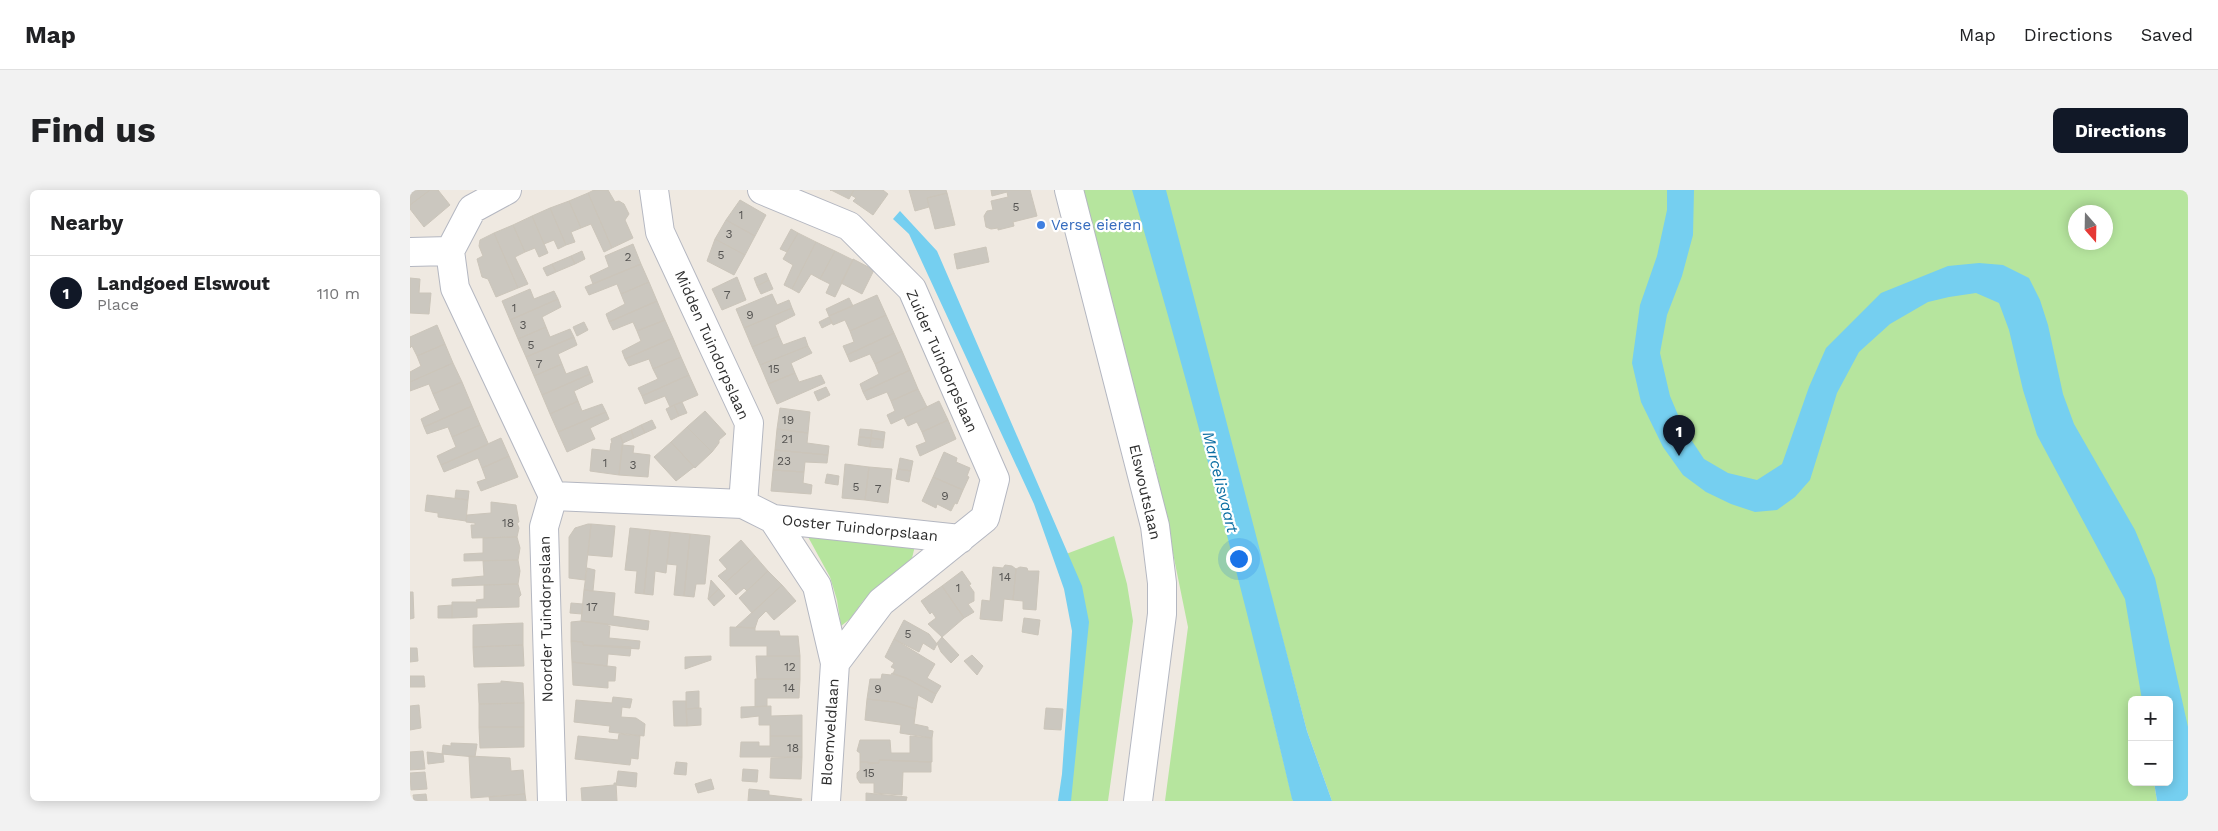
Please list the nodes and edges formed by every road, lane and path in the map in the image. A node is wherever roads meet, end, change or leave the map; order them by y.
1 (507, 190) edge
2 (654, 190) edge
3 (762, 190) edge
4 (1069, 190) edge
5 (467, 199) edge
6 (450, 251) junction
7 (410, 252) edge
8 (554, 496) junction
9 (743, 504) junction
10 (773, 519) junction
11 (960, 539) junction
12 (835, 663) junction
13 (552, 801) edge
14 (826, 801) edge
15 (1138, 801) edge

1 - 5 street
2 - 9 street, Midden Tuindorpslaan
3 - 11 street, Zuider Tuindorpslaan
4 - 15 street, Elswoutslaan
5 - 6 street
6 - 7 street
6 - 8 street
8 - 9 street, Ooster Tuindorpslaan
8 - 13 street, Noorder Tuindorpslaan
9 - 10 street, Ooster Tuindorpslaan
10 - 11 street, Ooster Tuindorpslaan
10 - 12 street, Bloemveldlaan
11 - 12 street, Bloemveldlaan
12 - 14 street, Bloemveldlaan

